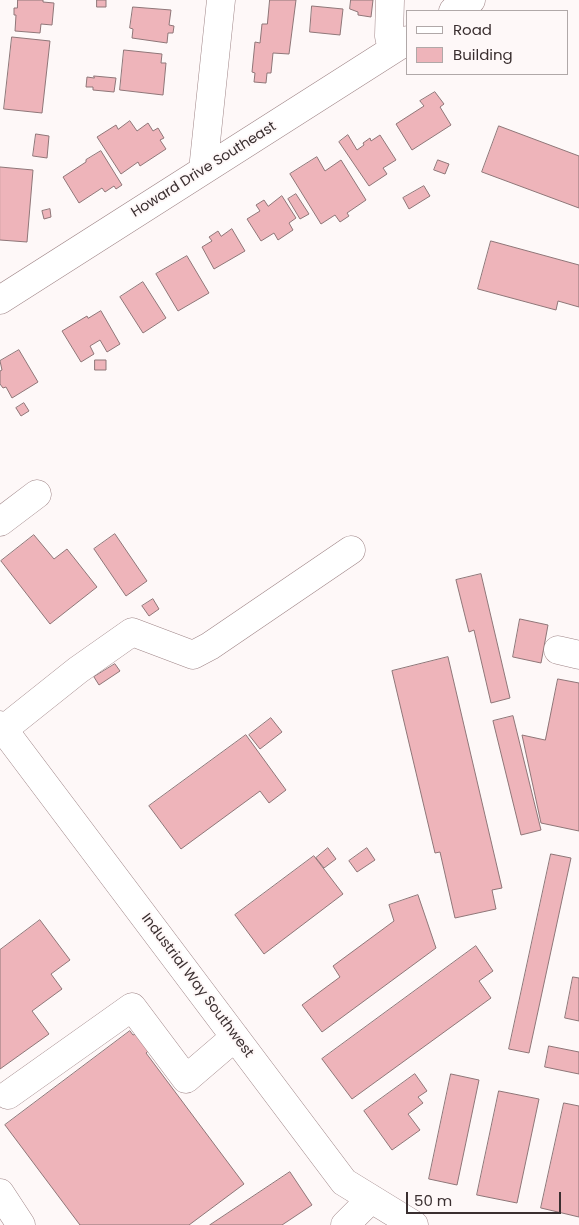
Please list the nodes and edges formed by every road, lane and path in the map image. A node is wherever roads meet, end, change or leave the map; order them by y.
1 (221, 0) edge
2 (390, 0) edge
3 (471, 0) edge
4 (455, 10) edge
5 (400, 45) edge
6 (203, 170) junction
7 (0, 300) edge
8 (37, 494) dead end
9 (0, 522) edge
10 (351, 550) dead end
11 (2, 727) edge
12 (235, 1037) junction
13 (8, 1095) dead end
14 (0, 1193) edge
15 (371, 1199) junction
16 (21, 1225) edge
17 (345, 1225) edge
18 (414, 1225) edge

1 - 6 street
2 - 5 street
3 - 4 street
5 - 6 street, Howard Drive Southeast
6 - 7 street, Howard Drive Southeast
8 - 9 street
10 - 11 street
11 - 12 street, Industrial Way Southwest
12 - 13 street
12 - 15 street, Industrial Way Southwest
14 - 16 street
15 - 17 street
15 - 18 street, Industrial Way Southwest

